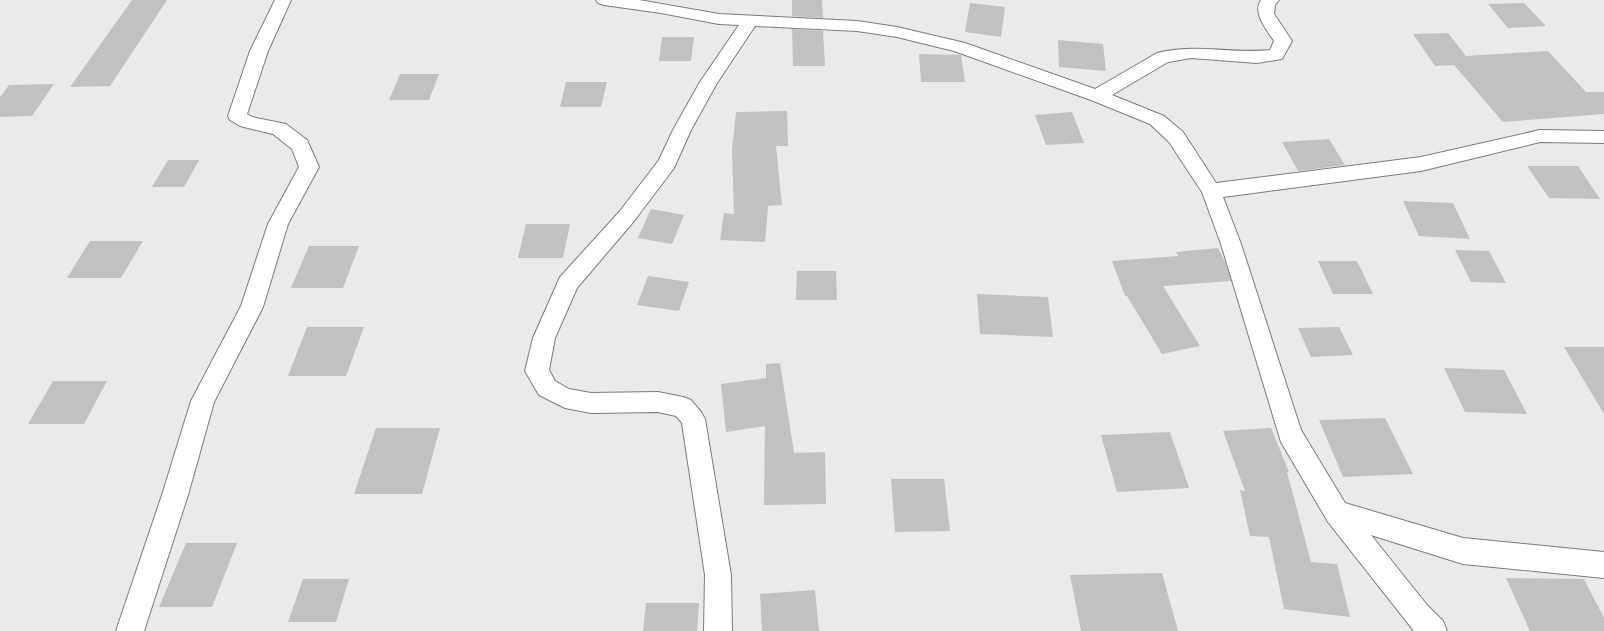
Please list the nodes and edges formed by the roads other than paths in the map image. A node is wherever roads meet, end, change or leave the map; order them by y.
1 (283, 0) edge
2 (604, 0) edge
3 (1271, 0) edge
4 (749, 22) junction
5 (1097, 96) junction
6 (1604, 137) edge
7 (1211, 191) junction
8 (1337, 513) junction
9 (1604, 565) edge
10 (130, 631) edge
11 (718, 631) edge
12 (1432, 631) edge

1 - 10 street
2 - 4 street
3 - 5 street
4 - 5 street
4 - 11 street
5 - 7 street
6 - 7 street
7 - 8 street
8 - 9 street
8 - 12 street

